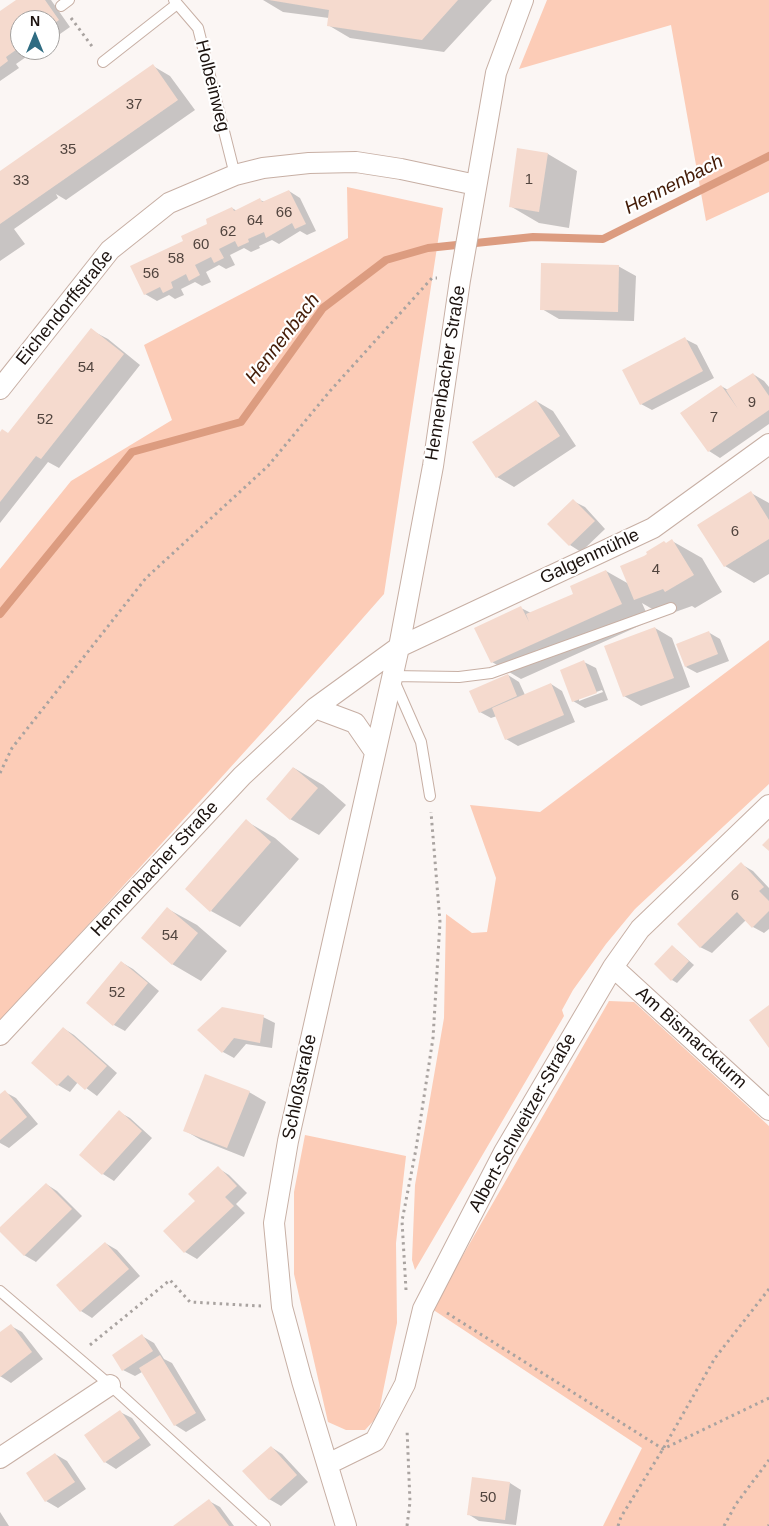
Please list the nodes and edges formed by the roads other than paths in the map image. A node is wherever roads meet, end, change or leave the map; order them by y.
1 (523, 0) edge
2 (176, 2) edge
3 (103, 62) road end
4 (235, 175) junction
5 (476, 184) junction
6 (0, 389) edge
7 (769, 444) edge
8 (670, 608) dead end
9 (399, 647) junction
10 (392, 676) junction
11 (315, 708) junction
12 (375, 752) junction
13 (430, 796) road end
14 (769, 805) edge
15 (613, 967) junction
16 (0, 1035) edge
17 (769, 1110) edge
18 (0, 1291) edge
19 (110, 1385) junction
20 (0, 1458) edge
21 (328, 1464) junction
22 (265, 1526) edge
23 (346, 1526) edge

1 - 5 street, Hennenbacher Straße
2 - 3 lane, Holbeinweg
2 - 4 lane, Holbeinweg
4 - 5 street, Eichendorffstraße
4 - 6 street, Eichendorffstraße
5 - 9 street, Hennenbacher Straße
7 - 9 street, Galgenmühle
8 - 10 lane
9 - 10 street, Schloßstraße
9 - 11 street, Hennenbacher Straße
10 - 12 street, Schloßstraße
10 - 13 lane
11 - 12 street
11 - 16 street, Hennenbacher Straße
12 - 21 street, Schloßstraße
14 - 15 street, Albert-Schweitzer-Straße
15 - 17 street, Am Bismarckturm
15 - 21 street, Albert-Schweitzer-Straße
18 - 19 lane
19 - 20 street
19 - 22 lane
21 - 23 street, Schloßstraße

